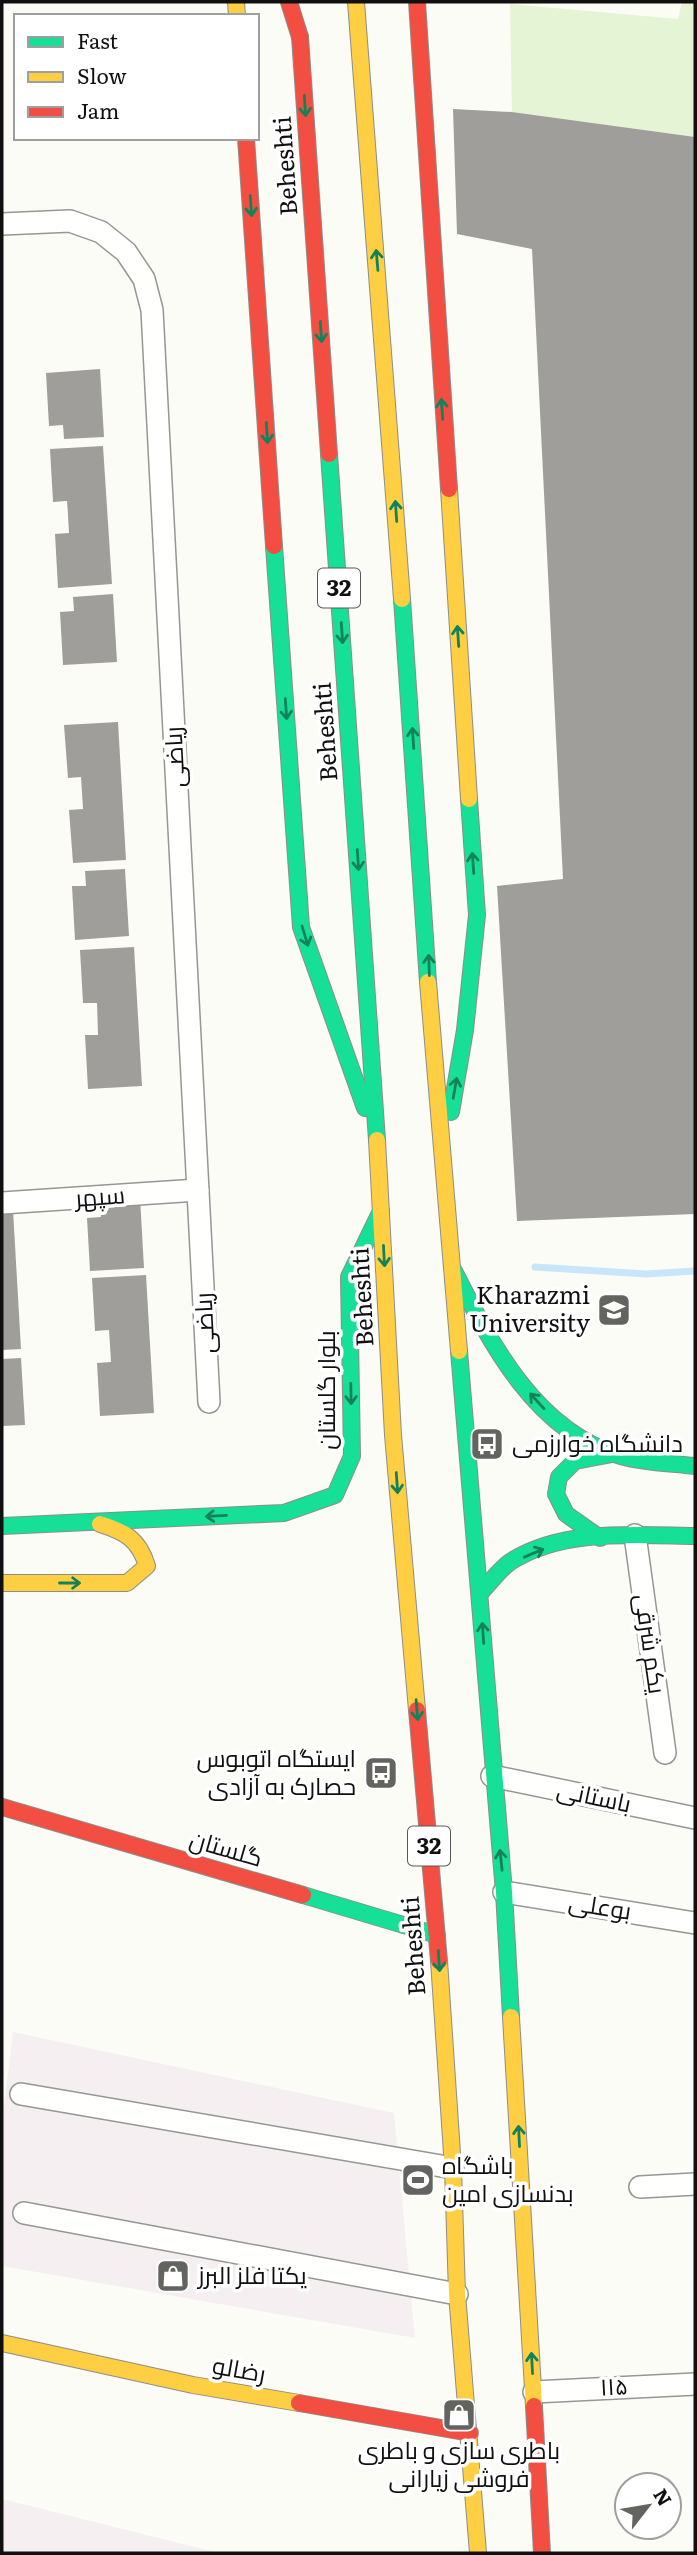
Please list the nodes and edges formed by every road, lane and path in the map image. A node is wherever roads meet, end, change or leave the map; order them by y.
1 (289, 2) edge
2 (298, 2) edge
3 (356, 2) edge
4 (418, 2) edge
5 (376, 31) dead end
6 (300, 37) junction
7 (246, 140) edge
8 (367, 140) junction
9 (2, 224) edge
10 (377, 1139) junction
11 (443, 1156) junction
12 (198, 1190) junction
13 (2, 1203) edge
14 (381, 1211) junction
15 (452, 1267) junction
16 (209, 1402) dead end
17 (612, 1454) junction
18 (695, 1466) edge
19 (92, 1522) junction
20 (2, 1526) edge
21 (635, 1535) junction
22 (695, 1536) edge
23 (600, 1538) junction
24 (2, 1583) edge
25 (480, 1592) junction
26 (665, 1753) dead end
27 (492, 1776) junction
28 (2, 1807) edge
29 (695, 1818) edge
30 (505, 1892) junction
31 (695, 1923) edge
32 (437, 1935) junction
33 (21, 2094) dead end
34 (453, 2168) junction
35 (695, 2184) edge
36 (640, 2187) dead end
37 (24, 2213) dead end
38 (457, 2294) junction
39 (2, 2343) edge
40 (695, 2384) edge
41 (534, 2392) junction
42 (470, 2433) junction
43 (478, 2553) edge
44 (541, 2553) edge

1 - 6 main road
2 - 6 main road, 32
3 - 8 main road
11 -> 4 main road
5 - 8 main road
6 -> 10 main road, Beheshti / 32
7 -> 10 main road
11 -> 8 main road
9 - 12 street, ریاضی
10 - 14 main road, Beheshti / 32
11 - 15 main road
12 - 13 street, سپهر
12 - 16 street, ریاضی
14 -> 19 main road, بلوار گلستان
14 -> 32 main road, Beheshti / 32
17 -> 15 main road
15 - 25 main road
17 - 18 main road
17 - 23 main road
19 - 20 main road, بلوار گلستان
24 -> 19 main road, بلوار گلستان
21 - 22 main road
21 - 23 main road
21 - 26 street, یکم شرقی
25 -> 23 main road
27 -> 25 main road
27 - 29 street, باستانی
30 -> 27 main road
28 - 32 main road, گلستان
30 - 31 street, بوعلی
41 -> 30 main road
32 -> 34 main road, Beheshti / 32
33 - 34 street
34 - 38 main road, Beheshti / 32
35 - 36 street
37 - 38 street
38 - 42 main road, Beheshti / 32
39 - 42 main road, رضالو
40 - 41 street, ۱۱۵
41 - 44 main road
42 - 43 main road, Beheshti / 32

